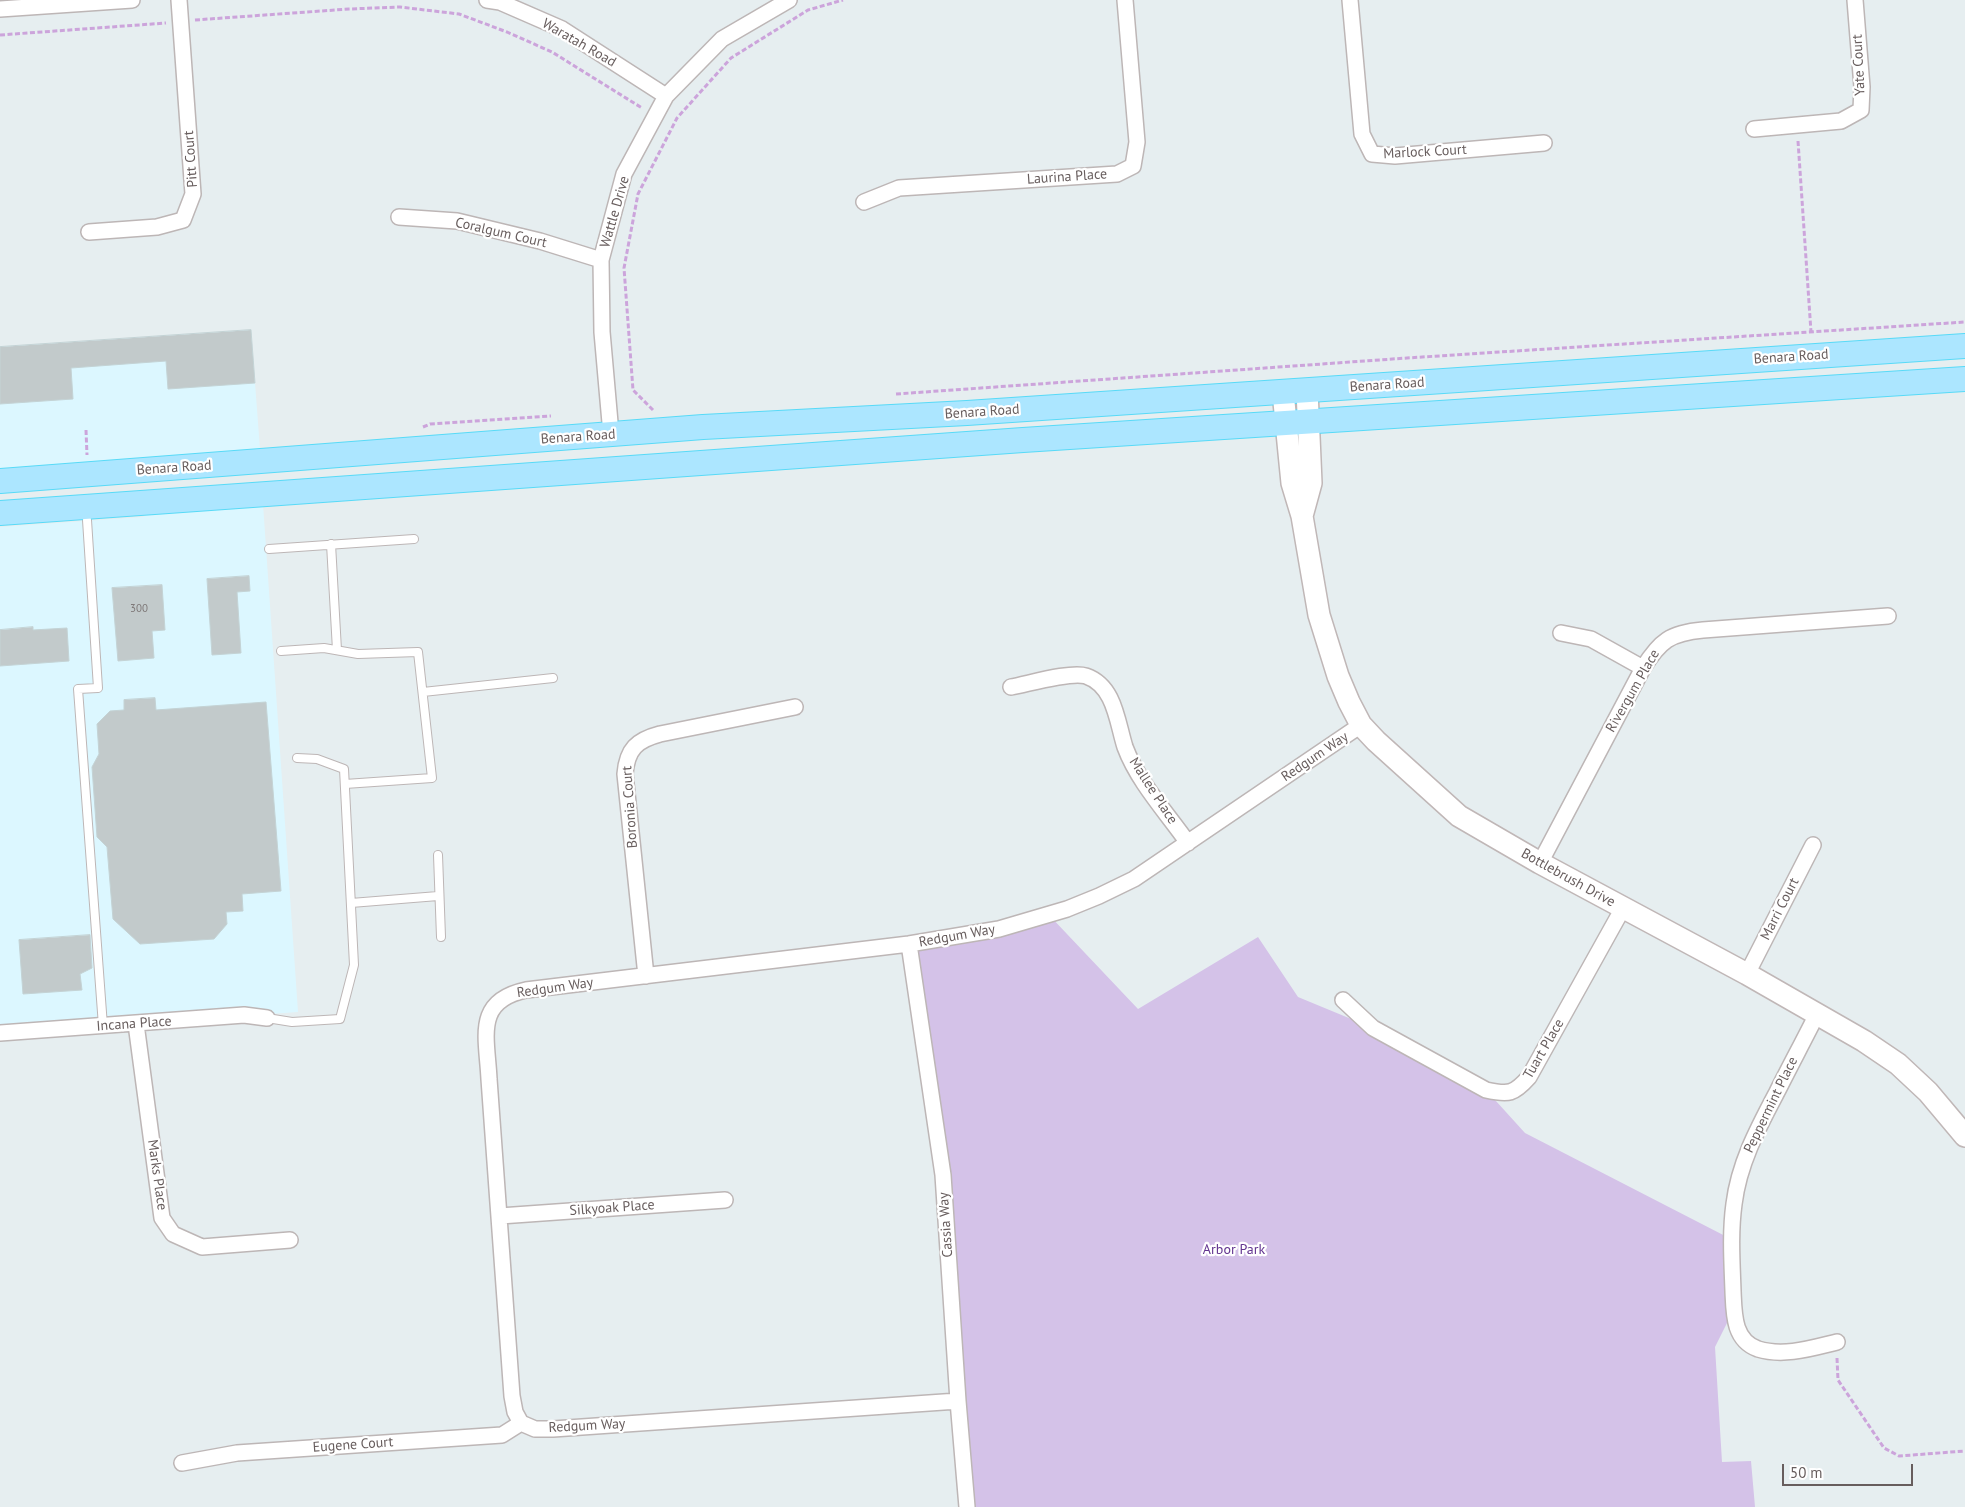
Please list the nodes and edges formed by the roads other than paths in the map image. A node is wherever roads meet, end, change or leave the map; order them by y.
1 (132, 0) edge
2 (179, 0) edge
3 (789, 0) edge
4 (1125, 0) edge
5 (1350, 0) edge
6 (1855, 0) edge
7 (87, 1) edge
8 (496, 1) edge
9 (0, 9) edge
10 (666, 96) junction
11 (1754, 129) dead end
12 (1544, 143) dead end
13 (864, 202) dead end
14 (399, 217) dead end
15 (89, 232) dead end
16 (601, 260) junction
17 (1965, 346) edge
18 (1713, 363) junction
19 (1965, 379) edge
20 (1307, 390) junction
21 (1283, 392) junction
22 (1716, 395) junction
23 (967, 413) junction
24 (1310, 421) junction
25 (1285, 422) junction
26 (611, 434) junction
27 (970, 444) junction
28 (614, 468) junction
29 (111, 473) junction
30 (245, 479) junction
31 (0, 480) edge
32 (0, 513) edge
33 (87, 513) junction
34 (1302, 516) junction
35 (0, 528) edge
36 (414, 539) dead end
37 (331, 544) junction
38 (269, 549) dead end
39 (1888, 616) dead end
40 (1562, 633) dead end
41 (337, 650) junction
42 (281, 651) dead end
43 (1643, 668) junction
44 (553, 678) dead end
45 (1010, 687) dead end
46 (423, 692) junction
47 (795, 707) dead end
48 (1362, 725) junction
49 (297, 758) dead end
50 (345, 784) junction
51 (1188, 843) junction
52 (1813, 845) dead end
53 (438, 855) dead end
54 (1540, 864) junction
55 (438, 896) junction
56 (351, 903) junction
57 (1623, 908) junction
58 (441, 936) dead end
59 (909, 944) junction
60 (1747, 974) junction
61 (646, 976) junction
62 (1343, 1000) dead end
63 (1817, 1014) junction
64 (267, 1018) joint
65 (136, 1024) junction
66 (103, 1026) junction
67 (0, 1034) edge
68 (1965, 1136) edge
69 (725, 1200) dead end
70 (500, 1216) junction
71 (290, 1240) dead end
72 (1837, 1342) road end
73 (958, 1401) junction
74 (521, 1423) junction
75 (182, 1463) dead end
76 (967, 1507) edge

1 - 7 street
2 - 15 street, Pitt Court
3 - 10 street, Wattle Drive
4 - 13 street, Laurina Place
5 - 12 street, Marlock Court
6 - 11 street, Yate Court
7 - 9 street
8 - 10 street, Waratah Road
10 - 16 street, Wattle Drive
14 - 16 street, Coralgum Court
16 - 26 street, Wattle Drive
17 - 18 main road, Benara Road
18 - 20 main road, Benara Road
18 - 22 main road
19 - 22 main road, Benara Road
20 - 21 main road, Benara Road
20 - 24 street, Bottlebrush Drive
21 - 23 main road, Benara Road
21 - 25 street, Bottlebrush Drive
22 - 24 main road, Benara Road
23 - 26 main road, Benara Road
23 - 27 main road
24 - 25 main road, Benara Road
24 - 34 street, Bottlebrush Drive
25 - 27 main road, Benara Road
25 - 34 street, Bottlebrush Drive
26 - 28 main road
26 - 30 main road, Benara Road
27 - 28 main road, Benara Road
28 - 30 main road, Benara Road
29 - 30 main road, Benara Road
29 - 31 main road, Benara Road
29 - 33 main road
30 - 33 main road, Benara Road
32 - 33 main road
33 - 35 main road
33 - 66 lane
34 - 48 street, Bottlebrush Drive
36 - 37 lane
37 - 38 lane
37 - 41 lane
39 - 43 street, Rivergum Place
40 - 43 street
41 - 42 lane
41 - 46 lane
43 - 54 street, Rivergum Place
44 - 46 lane
45 - 51 street, Mallee Place
46 - 50 lane
47 - 61 street, Boronia Court
48 - 51 street, Redgum Way
48 - 54 street, Bottlebrush Drive
49 - 50 lane
50 - 56 lane
51 - 59 street, Redgum Way
52 - 60 street, Marri Court
53 - 55 lane
54 - 57 street, Bottlebrush Drive
55 - 56 lane
55 - 58 lane
56 - 64 lane
57 - 60 street, Bottlebrush Drive
57 - 62 street, Tuart Place
59 - 61 street, Redgum Way
59 - 73 street, Cassia Way
60 - 63 street, Bottlebrush Drive
61 - 70 street, Redgum Way
63 - 68 street, Bottlebrush Drive
63 - 72 street, Peppermint Place
64 - 65 street, Incana Place
65 - 66 street, Incana Place
65 - 71 street, Marks Place
66 - 67 street, Incana Place
69 - 70 street, Silkyoak Place
70 - 74 street, Redgum Way
73 - 74 street, Redgum Way
73 - 76 street, Cassia Way
74 - 75 street, Eugene Court

